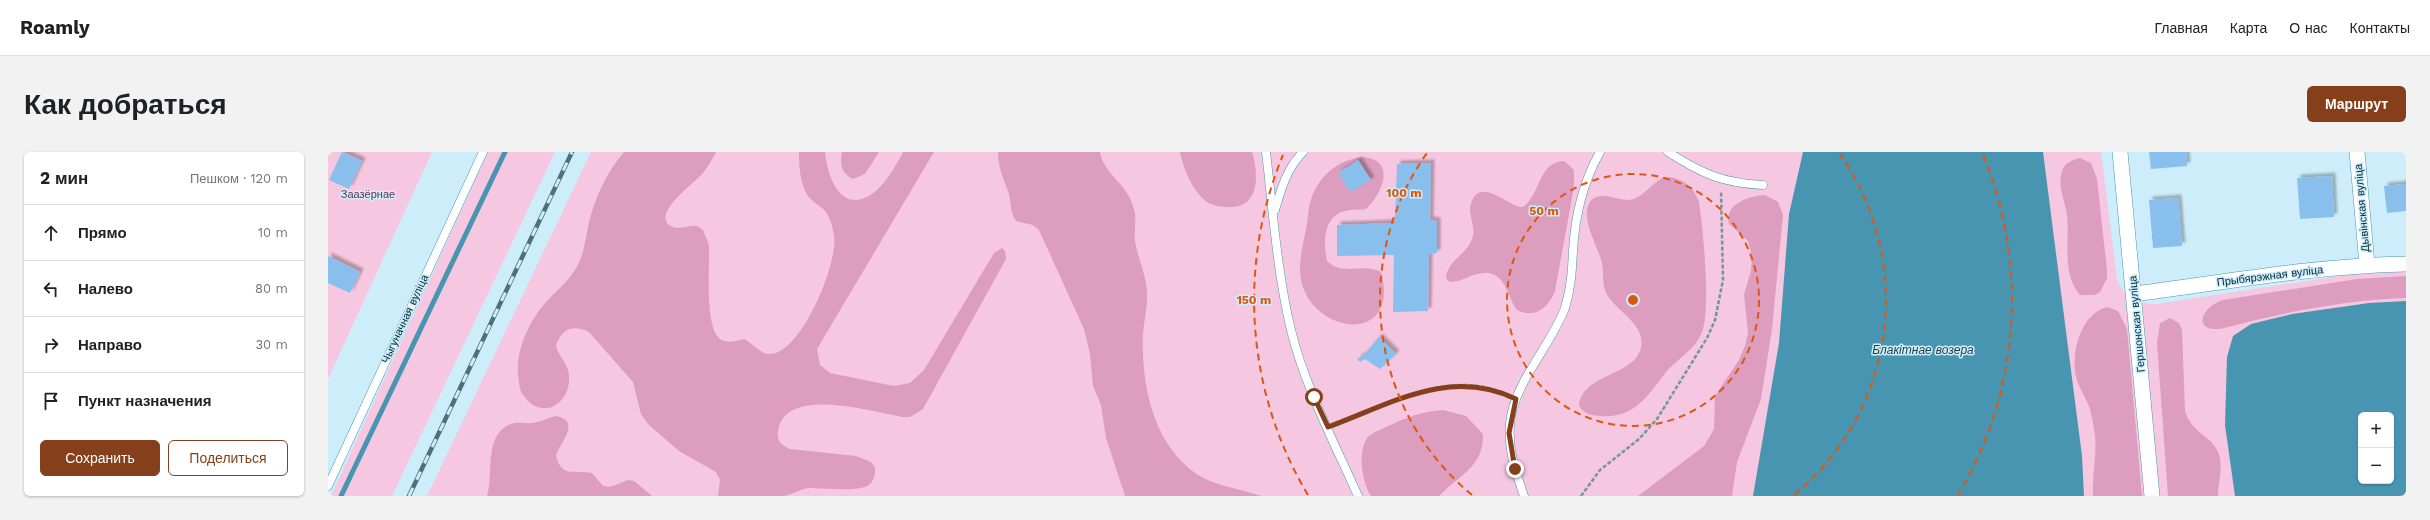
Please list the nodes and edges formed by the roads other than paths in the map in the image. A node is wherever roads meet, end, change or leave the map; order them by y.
1 (483, 152) edge
2 (1266, 152) edge
3 (1303, 152) edge
4 (1600, 152) edge
5 (1668, 152) edge
6 (2120, 152) edge
7 (2357, 152) edge
8 (1763, 185) dead end
9 (1274, 216) junction
10 (2406, 264) edge
11 (2366, 265) junction
12 (2134, 294) junction
13 (328, 486) edge
14 (1358, 496) edge
15 (1524, 496) edge
16 (2152, 496) edge

1 - 13 lane, Чыгуначная вуліца
2 - 9 lane
3 - 9 lane
4 - 15 lane
5 - 8 lane
6 - 12 street, Гершонская вуліца
7 - 11 street, Дывінская вуліца
9 - 14 lane
10 - 11 street, Прыбярэжная вуліца
11 - 12 street, Прыбярэжная вуліца
12 - 16 street, Гершонская вуліца

